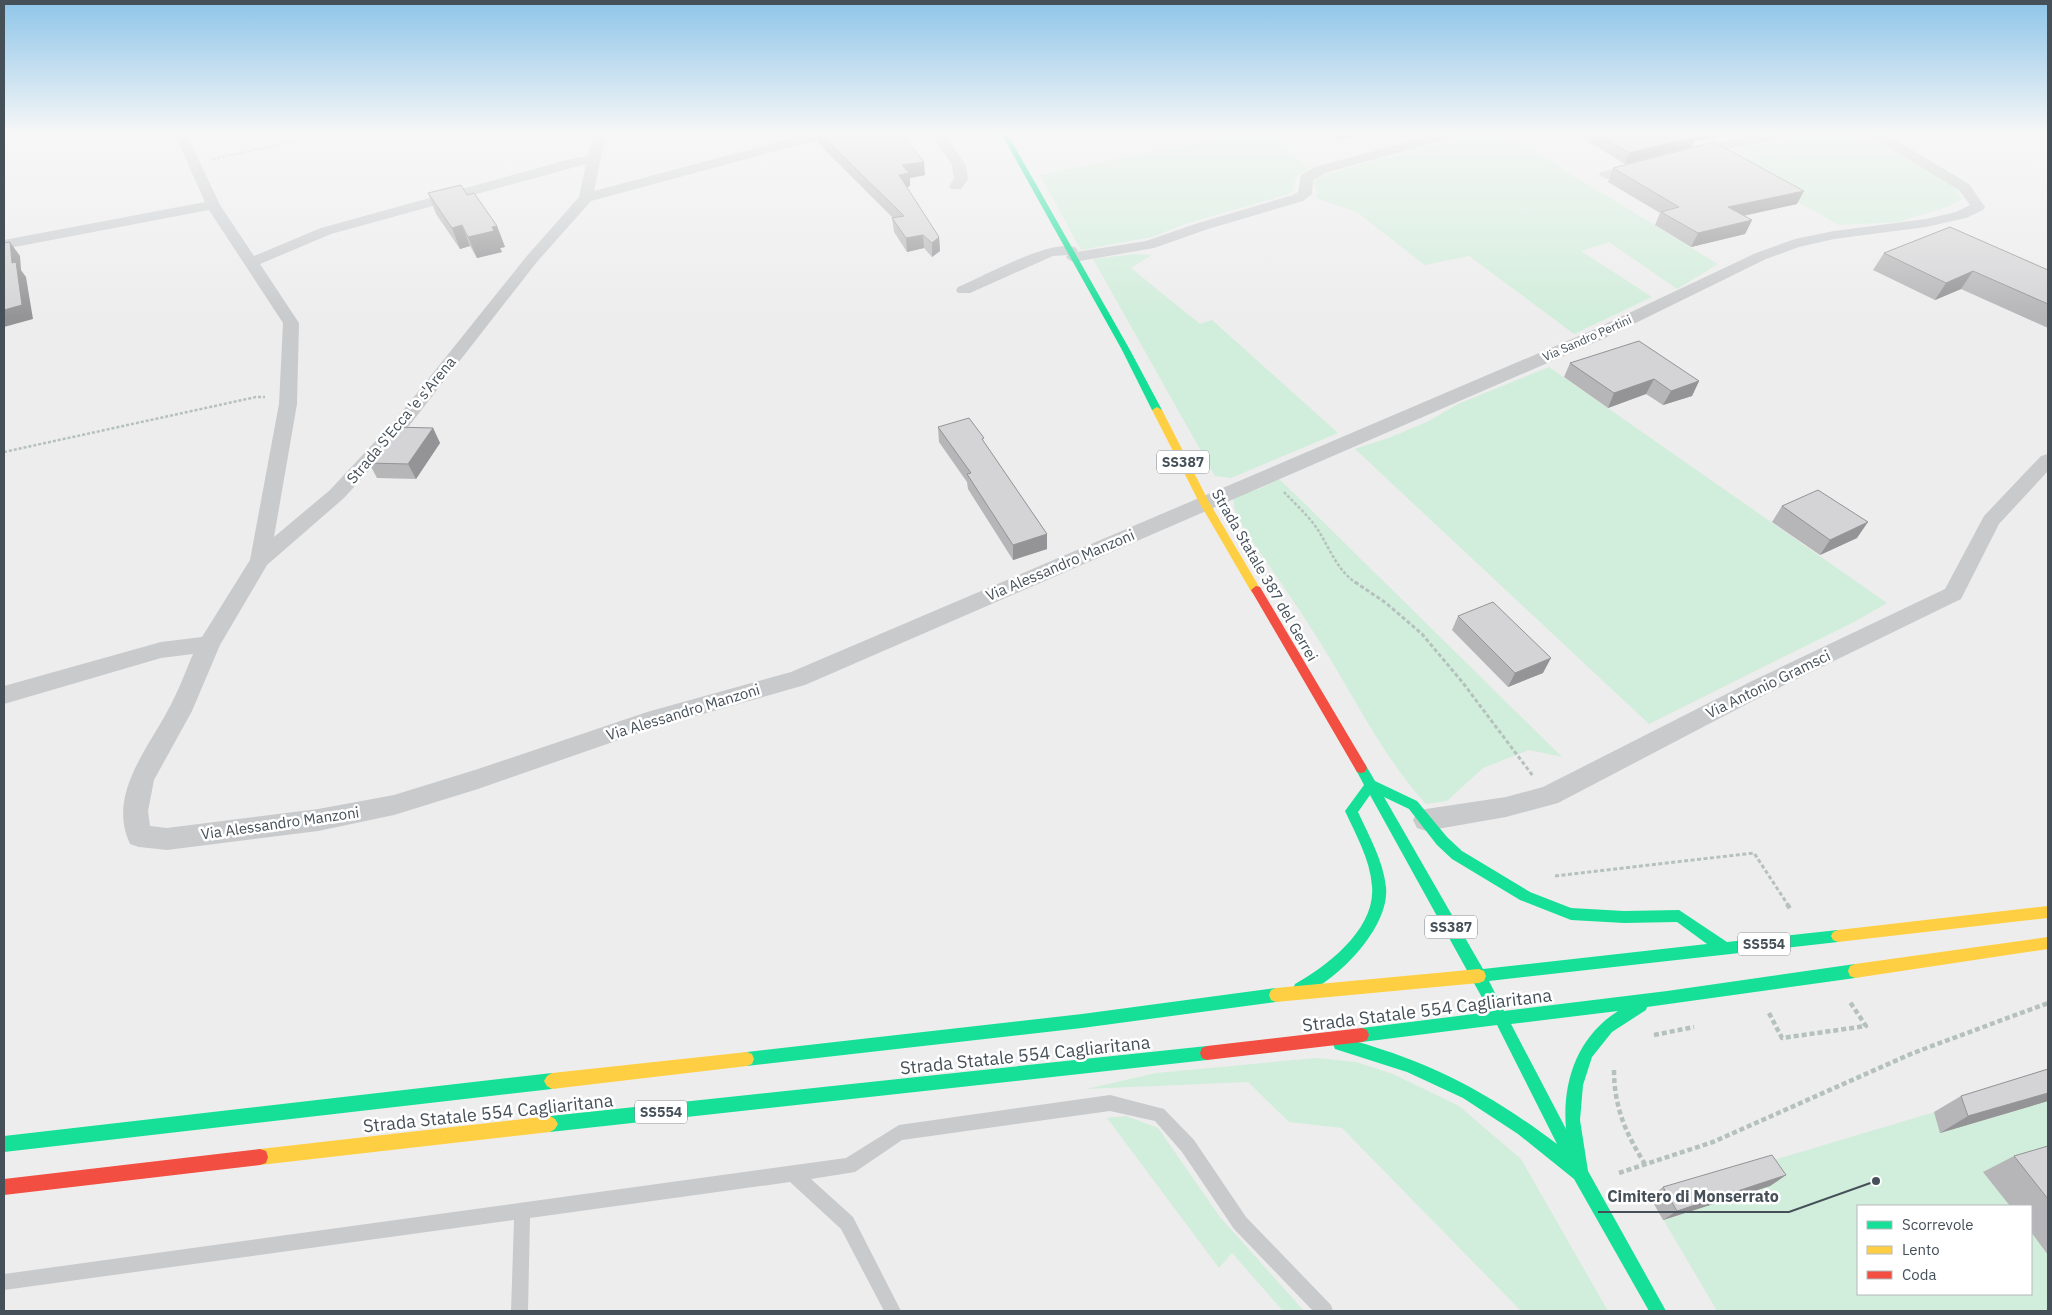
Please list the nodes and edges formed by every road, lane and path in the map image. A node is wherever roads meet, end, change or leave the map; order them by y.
1 (208, 194) edge
2 (458, 194) edge
3 (587, 194) edge
4 (599, 194) edge
5 (1039, 194) edge
6 (1304, 194) edge
7 (1969, 194) edge
8 (586, 198) junction
9 (213, 205) junction
10 (4, 244) edge
11 (1072, 253) junction
12 (252, 262) junction
13 (964, 290) dead end
14 (288, 397) junction
15 (4, 452) edge
16 (2048, 460) edge
17 (1267, 477) junction
18 (1204, 502) junction
19 (260, 560) junction
20 (209, 644) junction
21 (4, 695) edge
22 (1372, 785) junction
23 (1549, 796) junction
24 (1426, 820) junction
25 (139, 836) joint
26 (1673, 863) dead end
27 (1547, 877) dead end
28 (2048, 912) edge
29 (2048, 944) edge
30 (1724, 948) junction
31 (1479, 976) junction
32 (1271, 995) junction
33 (1668, 998) junction
34 (2048, 1003) edge
35 (1759, 1015) dead end
36 (1501, 1018) junction
37 (1701, 1026) dead end
38 (1653, 1036) dead end
39 (1782, 1038) dead end
40 (1319, 1040) junction
41 (1618, 1061) dead end
42 (4, 1144) edge
43 (1580, 1173) junction
44 (793, 1174) junction
45 (4, 1187) edge
46 (522, 1211) junction
47 (4, 1282) edge
48 (520, 1311) edge
49 (893, 1311) edge
50 (1325, 1311) edge
51 (1658, 1311) edge

1 - 9 street
2 - 12 street
3 - 8 street, Strada S'Ecca 'e s'Arena
4 - 8 street
5 - 11 main road, Strada Statale 387 del Gerrei / SS387
6 - 11 street
7 - 17 street, Via Sandro Pertini
8 - 19 street, Strada S'Ecca 'e s'Arena
9 - 10 street
9 - 12 street
11 - 13 street
11 - 18 main road, Strada Statale 387 del Gerrei / SS387
12 - 14 street
14 - 15 path
14 - 19 street
16 - 23 street, Via Antonio Gramsci
17 - 18 street, Via Sandro Pertini
17 - 23 path
18 - 22 main road, Strada Statale 387 del Gerrei / SS387
18 - 25 street, Via Alessandro Manzoni
19 - 20 street, Strada S'Ecca 'e s'Arena
20 - 21 street
20 - 25 street, Strada S'Ecca 'e s'Arena
22 - 24 main road
22 - 31 main road, Strada Statale 387 del Gerrei / SS387
22 - 32 main road
23 - 24 street, Via Antonio Gramsci
24 - 30 main road
26 - 27 path
28 - 30 main road, Strada Statale 554 Cagliaritana / SS554
29 - 33 main road, Strada Statale 554 Cagliaritana / SS554
30 - 31 main road, Strada Statale 554 Cagliaritana / SS554
31 - 32 main road, Strada Statale 554 Cagliaritana / SS554
31 - 36 main road, Strada Statale 387 del Gerrei
32 - 42 main road, Strada Statale 554 Cagliaritana / SS554
33 - 36 main road, Strada Statale 554 Cagliaritana / SS554
33 - 43 main road
34 - 41 path
35 - 39 path
36 - 40 main road, Strada Statale 554 Cagliaritana / SS554
36 - 43 main road, Strada Statale 387 del Gerrei
37 - 38 path
40 - 43 main road
40 - 45 main road, Strada Statale 554 Cagliaritana / SS554
43 - 51 main road
44 - 46 lane
44 - 49 lane
44 - 50 lane
46 - 47 lane
46 - 48 lane

